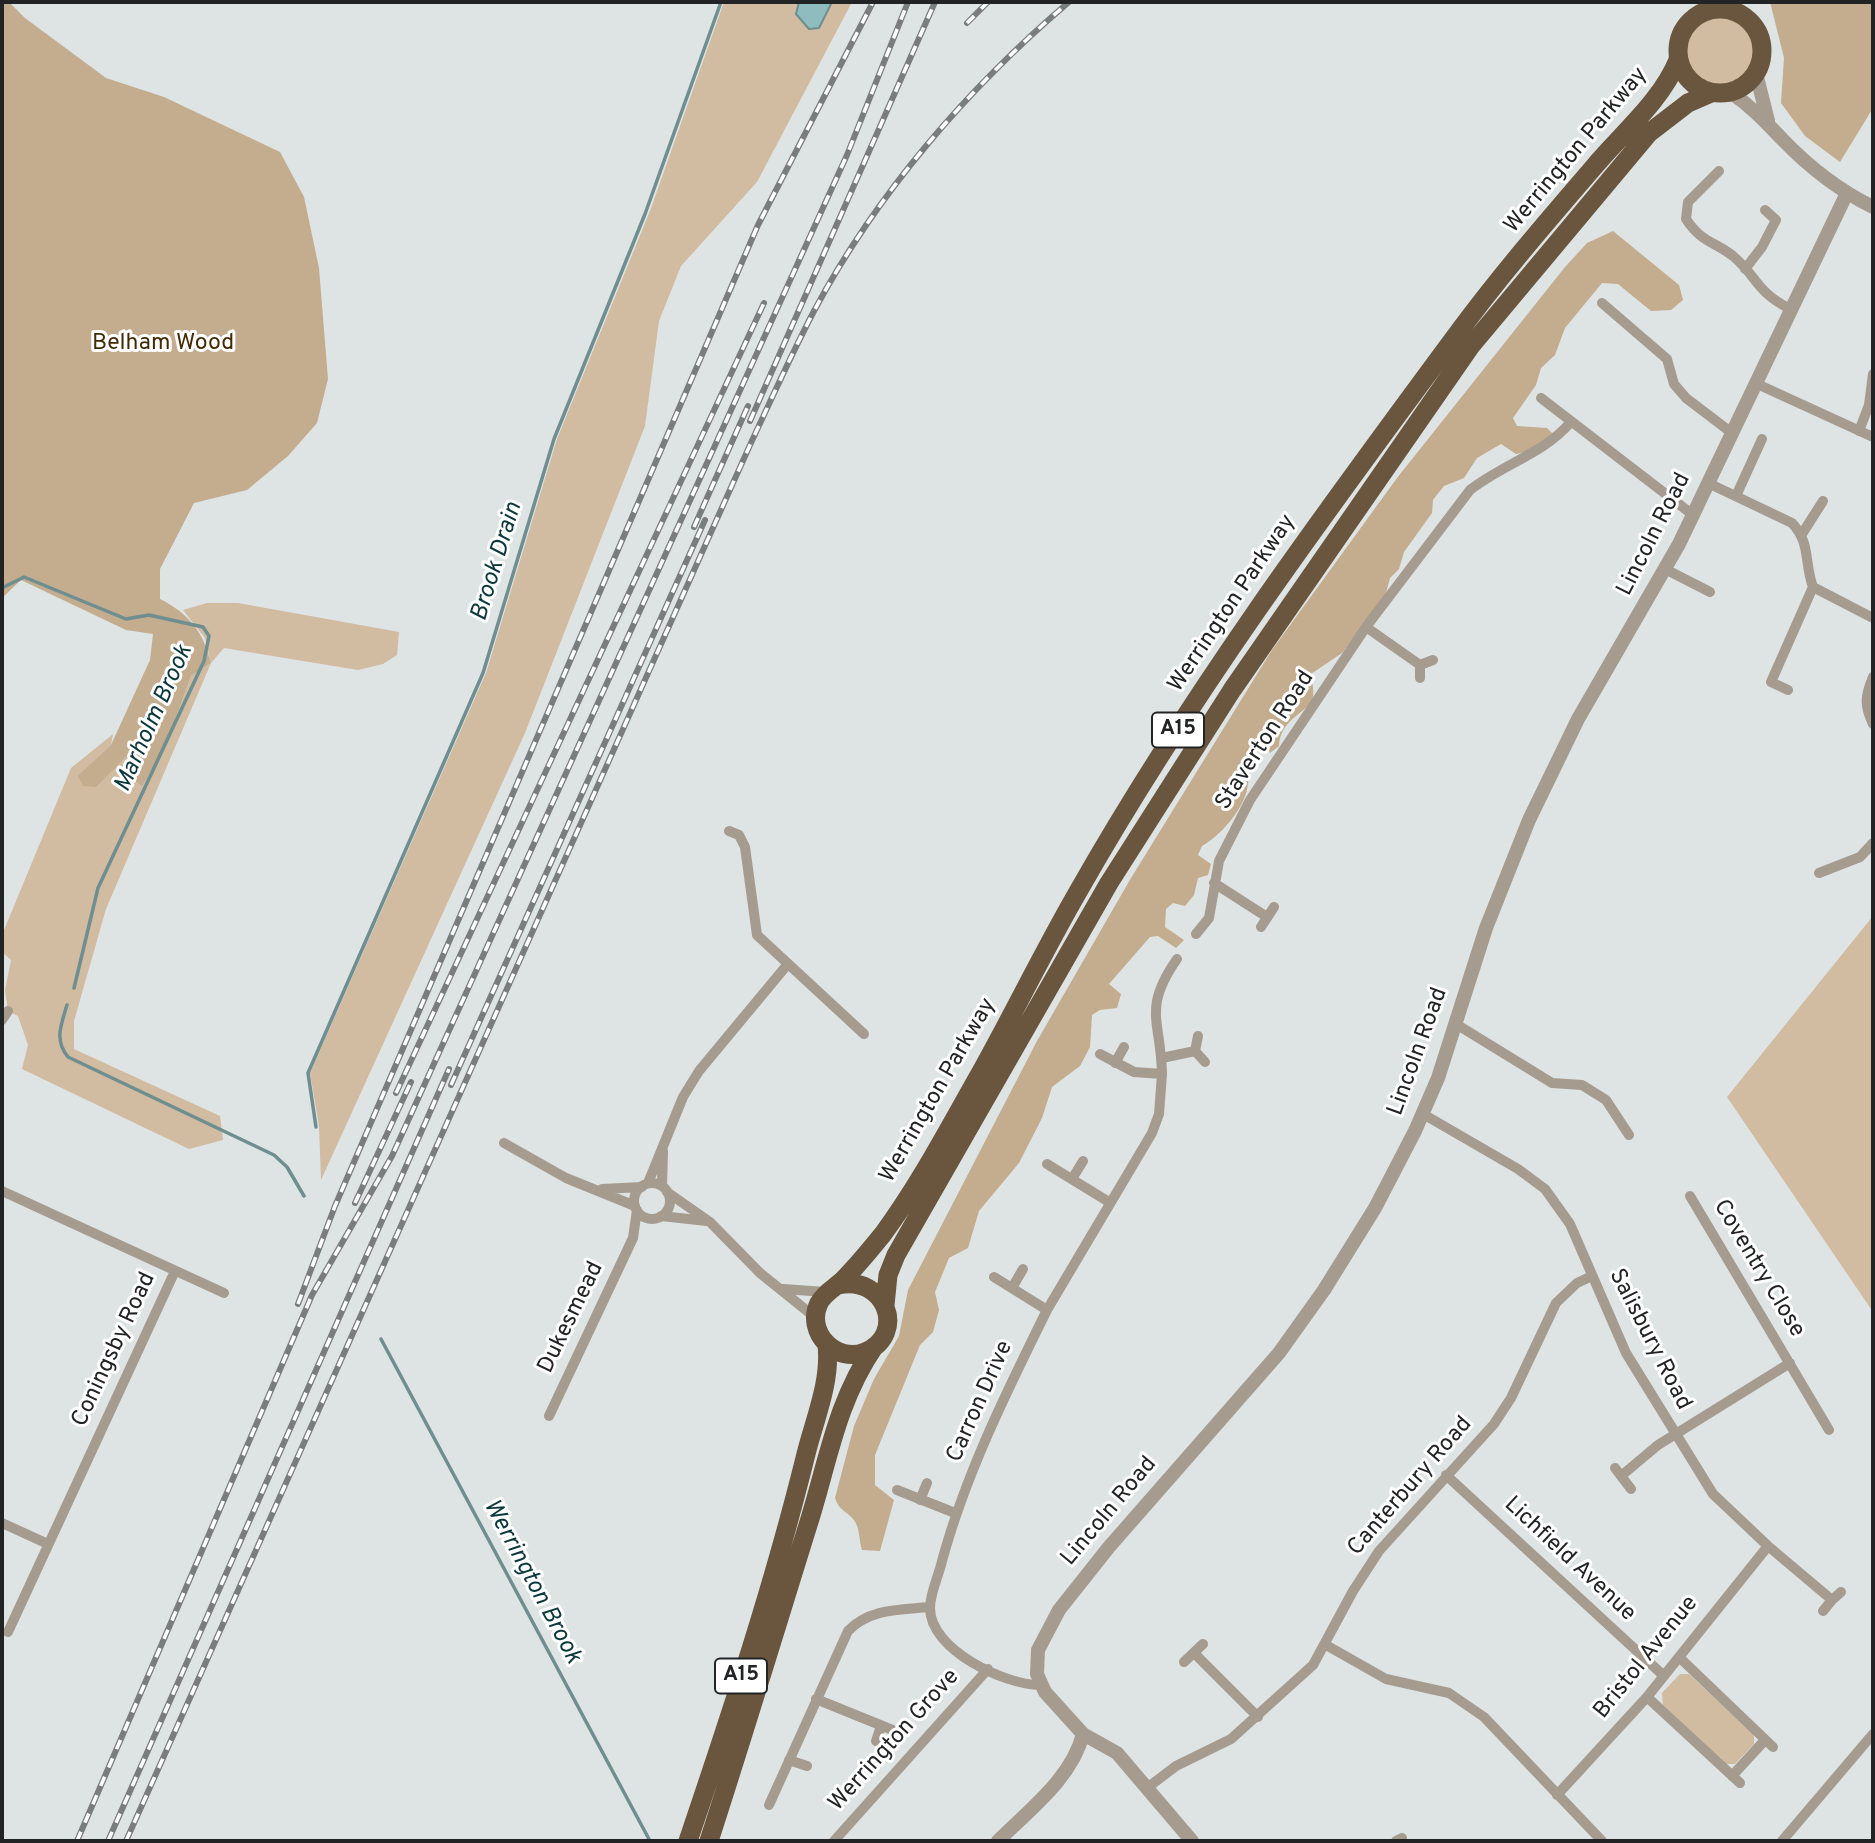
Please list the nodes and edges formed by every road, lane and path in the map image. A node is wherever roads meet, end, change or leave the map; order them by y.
1 (1754, 2) edge
2 (1723, 5) edge
3 (1754, 27) junction
4 (1678, 60) junction
5 (1756, 73) junction
6 (1720, 92) junction
7 (1769, 123) junction
8 (1719, 171) dead end
9 (1596, 179) junction
10 (1847, 193) junction
11 (1873, 207) edge
12 (1570, 210) junction
13 (1765, 210) dead end
14 (1745, 269) junction
15 (1602, 303) dead end
16 (1790, 309) junction
17 (1873, 374) edge
18 (1755, 383) junction
19 (1541, 398) dead end
20 (1570, 423) junction
21 (1859, 431) junction
22 (1732, 433) junction
23 (1873, 437) edge
24 (1762, 439) dead end
25 (1708, 483) junction
26 (1735, 496) junction
27 (1823, 501) dead end
28 (1693, 515) junction
29 (1802, 534) junction
30 (1665, 569) junction
31 (1813, 587) junction
32 (1710, 592) dead end
33 (1873, 618) edge
34 (1366, 628) junction
35 (1433, 660) dead end
36 (1420, 665) junction
37 (1873, 677) edge
38 (1420, 678) dead end
39 (1788, 690) dead end
40 (1873, 724) edge
41 (729, 831) dead end
42 (1873, 843) edge
43 (1819, 873) dead end
44 (1214, 883) junction
45 (1275, 907) dead end
46 (1196, 934) dead end
47 (1177, 958) dead end
48 (787, 965) junction
49 (1456, 1024) junction
50 (864, 1034) dead end
51 (1198, 1036) dead end
52 (1124, 1047) dead end
53 (1195, 1051) junction
54 (1100, 1054) dead end
55 (1162, 1058) junction
56 (1205, 1062) dead end
57 (1115, 1063) junction
58 (1162, 1073) junction
59 (1423, 1114) junction
60 (1629, 1135) dead end
61 (504, 1143) dead end
62 (663, 1151) junction
63 (1083, 1161) dead end
64 (1047, 1164) dead end
65 (1072, 1179) junction
66 (645, 1185) junction
67 (599, 1189) junction
68 (664, 1189) junction
69 (2, 1192) edge
70 (1690, 1196) dead end
71 (1109, 1202) junction
72 (636, 1208) junction
73 (658, 1217) junction
74 (710, 1222) junction
75 (633, 1238) junction
76 (1023, 1269) dead end
77 (176, 1271) junction
78 (1592, 1276) junction
79 (994, 1277) dead end
80 (833, 1288) junction
81 (1012, 1288) junction
82 (780, 1289) junction
83 (224, 1293) dead end
84 (885, 1305) junction
85 (1048, 1310) junction
86 (816, 1318) junction
87 (827, 1345) junction
88 (875, 1346) junction
89 (1790, 1363) junction
90 (549, 1416) dead end
91 (1829, 1430) dead end
92 (1675, 1437) junction
93 (1446, 1475) junction
94 (927, 1483) dead end
95 (1631, 1489) dead end
96 (898, 1490) dead end
97 (920, 1500) junction
98 (955, 1513) junction
99 (2, 1523) edge
100 (48, 1544) junction
101 (1768, 1546) junction
102 (930, 1607) junction
103 (1823, 1611) dead end
104 (8, 1632) dead end
105 (1203, 1644) dead end
106 (1326, 1645) junction
107 (1195, 1654) junction
108 (1679, 1657) junction
109 (1184, 1662) dead end
110 (988, 1669) junction
111 (1664, 1676) junction
112 (1040, 1685) junction
113 (1647, 1697) junction
114 (816, 1699) junction
115 (1258, 1717) junction
116 (881, 1726) junction
117 (895, 1731) dead end
118 (1083, 1734) junction
119 (1873, 1734) edge
120 (876, 1741) dead end
121 (789, 1759) junction
122 (807, 1766) dead end
123 (1147, 1788) junction
124 (1556, 1795) junction
125 (769, 1805) dead end
126 (688, 1841) edge
127 (709, 1841) edge
128 (835, 1841) edge
129 (998, 1841) edge
130 (1192, 1841) edge
131 (1602, 1841) edge
132 (1782, 1841) edge

1 - 3 highway
2 - 3 highway
2 - 4 highway
3 - 5 highway
4 - 6 highway
4 - 9 highway, Werrington Parkway / A15
5 - 6 highway
5 - 7 street
6 - 7 street
6 - 9 highway, Werrington Parkway / A15
7 - 10 street
8 - 14 street
9 - 12 highway, Werrington Parkway / A15
10 - 11 street
10 - 16 street, Lincoln Road
12 - 80 highway, Werrington Parkway / A15
12 - 84 highway, Werrington Parkway / A15
13 - 14 street
14 - 16 street
15 - 22 street
16 - 18 street, Lincoln Road
17 - 21 street
18 - 21 street
18 - 22 street, Lincoln Road
19 - 20 street
20 - 28 street
20 - 34 street, Staverton Road
21 - 23 street
22 - 25 street, Lincoln Road
24 - 26 street
25 - 26 street
25 - 28 street, Lincoln Road
26 - 29 street
27 - 29 street
28 - 30 street, Lincoln Road
29 - 31 street
30 - 32 street
30 - 49 street, Lincoln Road
31 - 33 street
31 - 39 street
34 - 36 street
34 - 44 street, Staverton Road
35 - 36 street
36 - 38 street
37 - 40 street
41 - 48 street
42 - 43 street
44 - 45 street
44 - 46 street, Staverton Road
47 - 55 street, Carron Drive
48 - 50 street
48 - 62 street
49 - 59 street, Lincoln Road
49 - 60 street
51 - 53 street
52 - 57 street
53 - 55 street
53 - 56 street
54 - 57 street
55 - 58 street, Carron Drive
57 - 58 street
58 - 71 street, Carron Drive
59 - 78 street, Salisbury Road
59 - 112 street, Lincoln Road
61 - 67 street
62 - 66 street
62 - 68 street
63 - 65 street
64 - 65 street
65 - 71 street
66 - 67 street
66 - 68 street
66 - 72 street
67 - 72 street
68 - 73 street
68 - 74 street
69 - 77 street, Coningsby Road
70 - 89 street, Coventry Close
71 - 85 street, Carron Drive
72 - 73 street
72 - 75 street, Dukesmead
73 - 74 street
73 - 75 street, Dukesmead
74 - 82 street
75 - 90 street, Dukesmead
76 - 81 street
77 - 83 street
77 - 100 street, Coningsby Road
78 - 92 street, Salisbury Road
78 - 93 street, Canterbury Road
79 - 81 street
80 - 82 street
80 - 84 highway
80 - 86 highway, A15
81 - 85 street
82 - 86 street
84 - 88 highway, A15
85 - 98 street, Carron Drive
86 - 87 highway, A15
87 - 88 highway
87 - 126 highway, A15
88 - 127 highway, A15
89 - 91 street, Coventry Close
89 - 92 street, Coventry Close
92 - 95 street, Coventry Close
92 - 101 street, Salisbury Road
93 - 106 street, Canterbury Road
93 - 111 street, Lichfield Avenue
94 - 97 street, Carron Drive
96 - 97 street
97 - 98 street
98 - 102 street, Carron Drive
99 - 100 street
100 - 104 street, Coningsby Road
101 - 103 street, Salisbury Road
101 - 108 street, Bristol Avenue
102 - 110 street
102 - 114 street
105 - 107 street
106 - 115 street, Canterbury Road
106 - 124 street
107 - 109 street
107 - 115 street
108 - 111 street, Bristol Avenue
108 - 113 street
110 - 112 street
110 - 128 street, Werrington Grove
111 - 113 street, Bristol Avenue
112 - 118 street
113 - 124 street, Bristol Avenue
114 - 116 street
114 - 121 street
115 - 123 street, Canterbury Road
116 - 117 street
116 - 120 street
118 - 123 street
118 - 129 street
119 - 132 street
121 - 122 street
121 - 125 street
123 - 130 street
124 - 131 street

